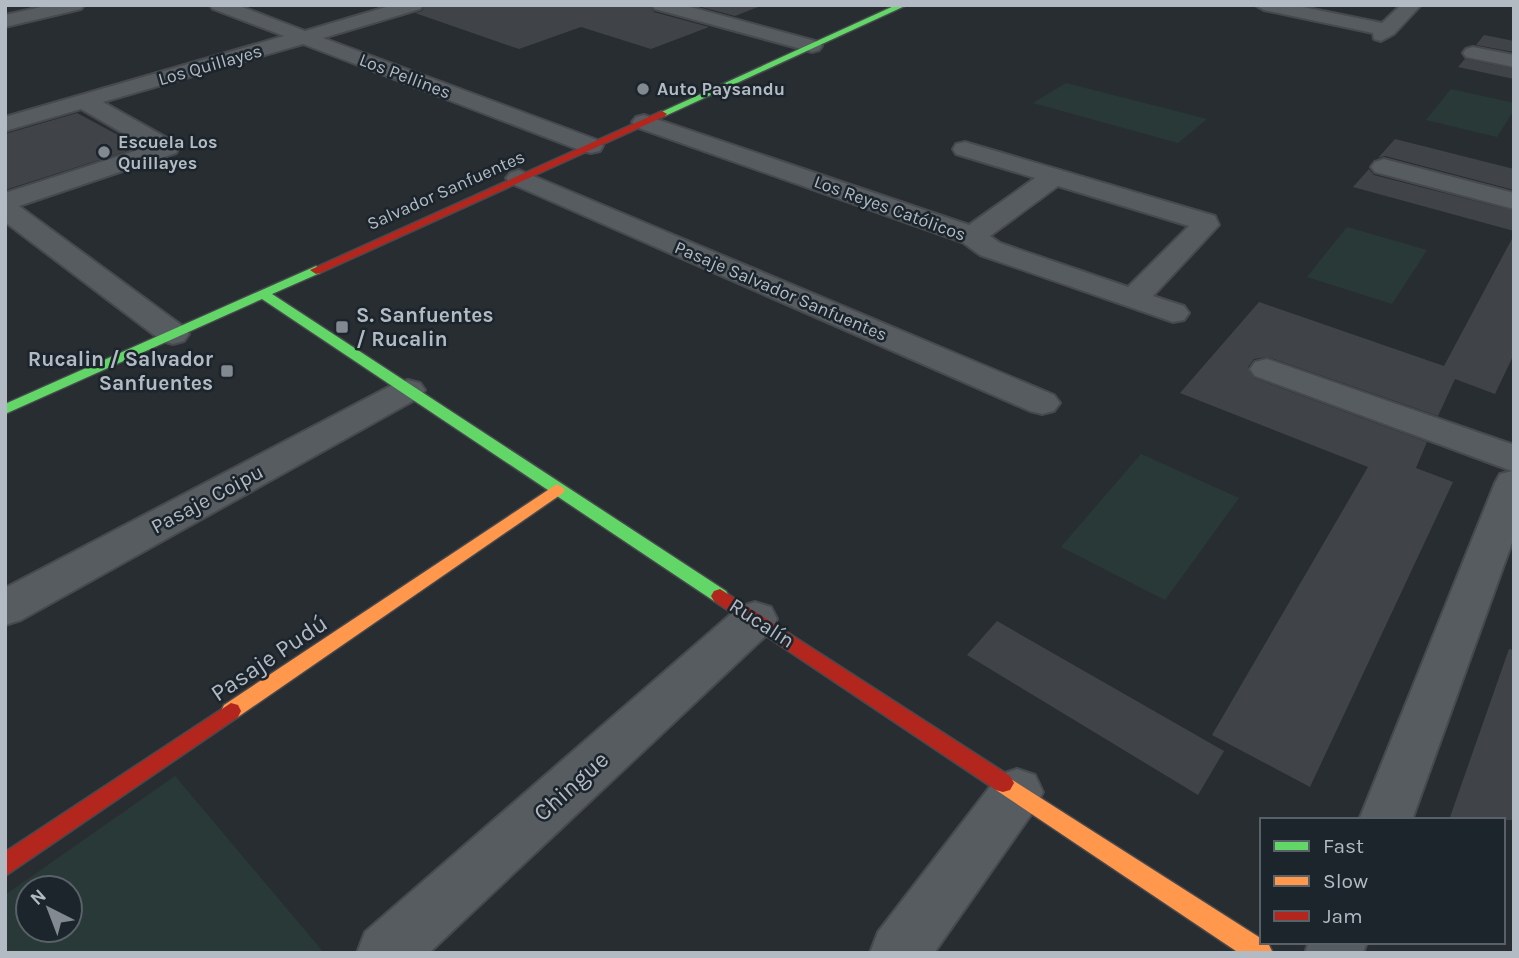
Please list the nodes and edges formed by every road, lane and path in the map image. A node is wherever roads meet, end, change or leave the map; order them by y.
1 (75, 5) edge
2 (219, 5) edge
3 (414, 5) edge
4 (661, 5) edge
5 (903, 5) edge
6 (1264, 5) edge
7 (1412, 5) edge
8 (5, 21) edge
9 (304, 38) junction
10 (812, 46) junction
11 (1473, 53) dead end
12 (1514, 61) edge
13 (84, 102) junction
14 (644, 122) junction
15 (5, 124) edge
16 (590, 146) junction
17 (965, 149) dead end
18 (1384, 167) dead end
19 (1055, 176) junction
20 (519, 178) junction
21 (1514, 201) edge
22 (5, 202) edge
23 (5, 209) edge
24 (972, 236) junction
25 (263, 294) junction
26 (1133, 299) junction
27 (1173, 313) dead end
28 (173, 334) junction
29 (1267, 369) dead end
30 (408, 390) junction
31 (1042, 403) dead end
32 (5, 410) edge
33 (1514, 459) edge
34 (1514, 483) edge
35 (557, 489) junction
36 (5, 608) edge
37 (755, 619) junction
38 (1017, 792) junction
39 (1386, 818) edge
40 (5, 865) edge
41 (386, 953) edge
42 (899, 953) edge
43 (1261, 953) edge

1 - 8 street
2 - 9 street, Los Pellines
3 - 9 street, Los Quillayes
4 - 10 street
5 - 10 street, Salvador Sanfuentes
6 - 7 street
9 - 13 street, Los Quillayes
9 - 16 street, Los Pellines
10 - 14 street, Salvador Sanfuentes
11 - 12 street
13 - 15 street, Los Quillayes
13 - 22 street
14 - 16 street, Salvador Sanfuentes
14 - 24 street, Los Reyes Católicos
16 - 20 street, Salvador Sanfuentes
17 - 19 street
18 - 21 street
19 - 24 street
19 - 26 street
20 - 25 street, Salvador Sanfuentes
20 - 31 street, Pasaje Salvador Sanfuentes
23 - 28 street
24 - 26 street, Los Reyes Católicos
25 - 28 street, Salvador Sanfuentes
25 - 30 street, Rucalín
26 - 27 street, Los Reyes Católicos
28 - 32 street, Salvador Sanfuentes
29 - 33 street
30 - 35 street, Rucalín
30 - 36 street, Pasaje Coipu
34 - 39 street
35 - 37 street, Rucalín
35 - 40 street, Pasaje Pudú
37 - 38 street, Rucalín
37 - 41 street, Chingue
38 - 42 street
38 - 43 street, Rucalín

